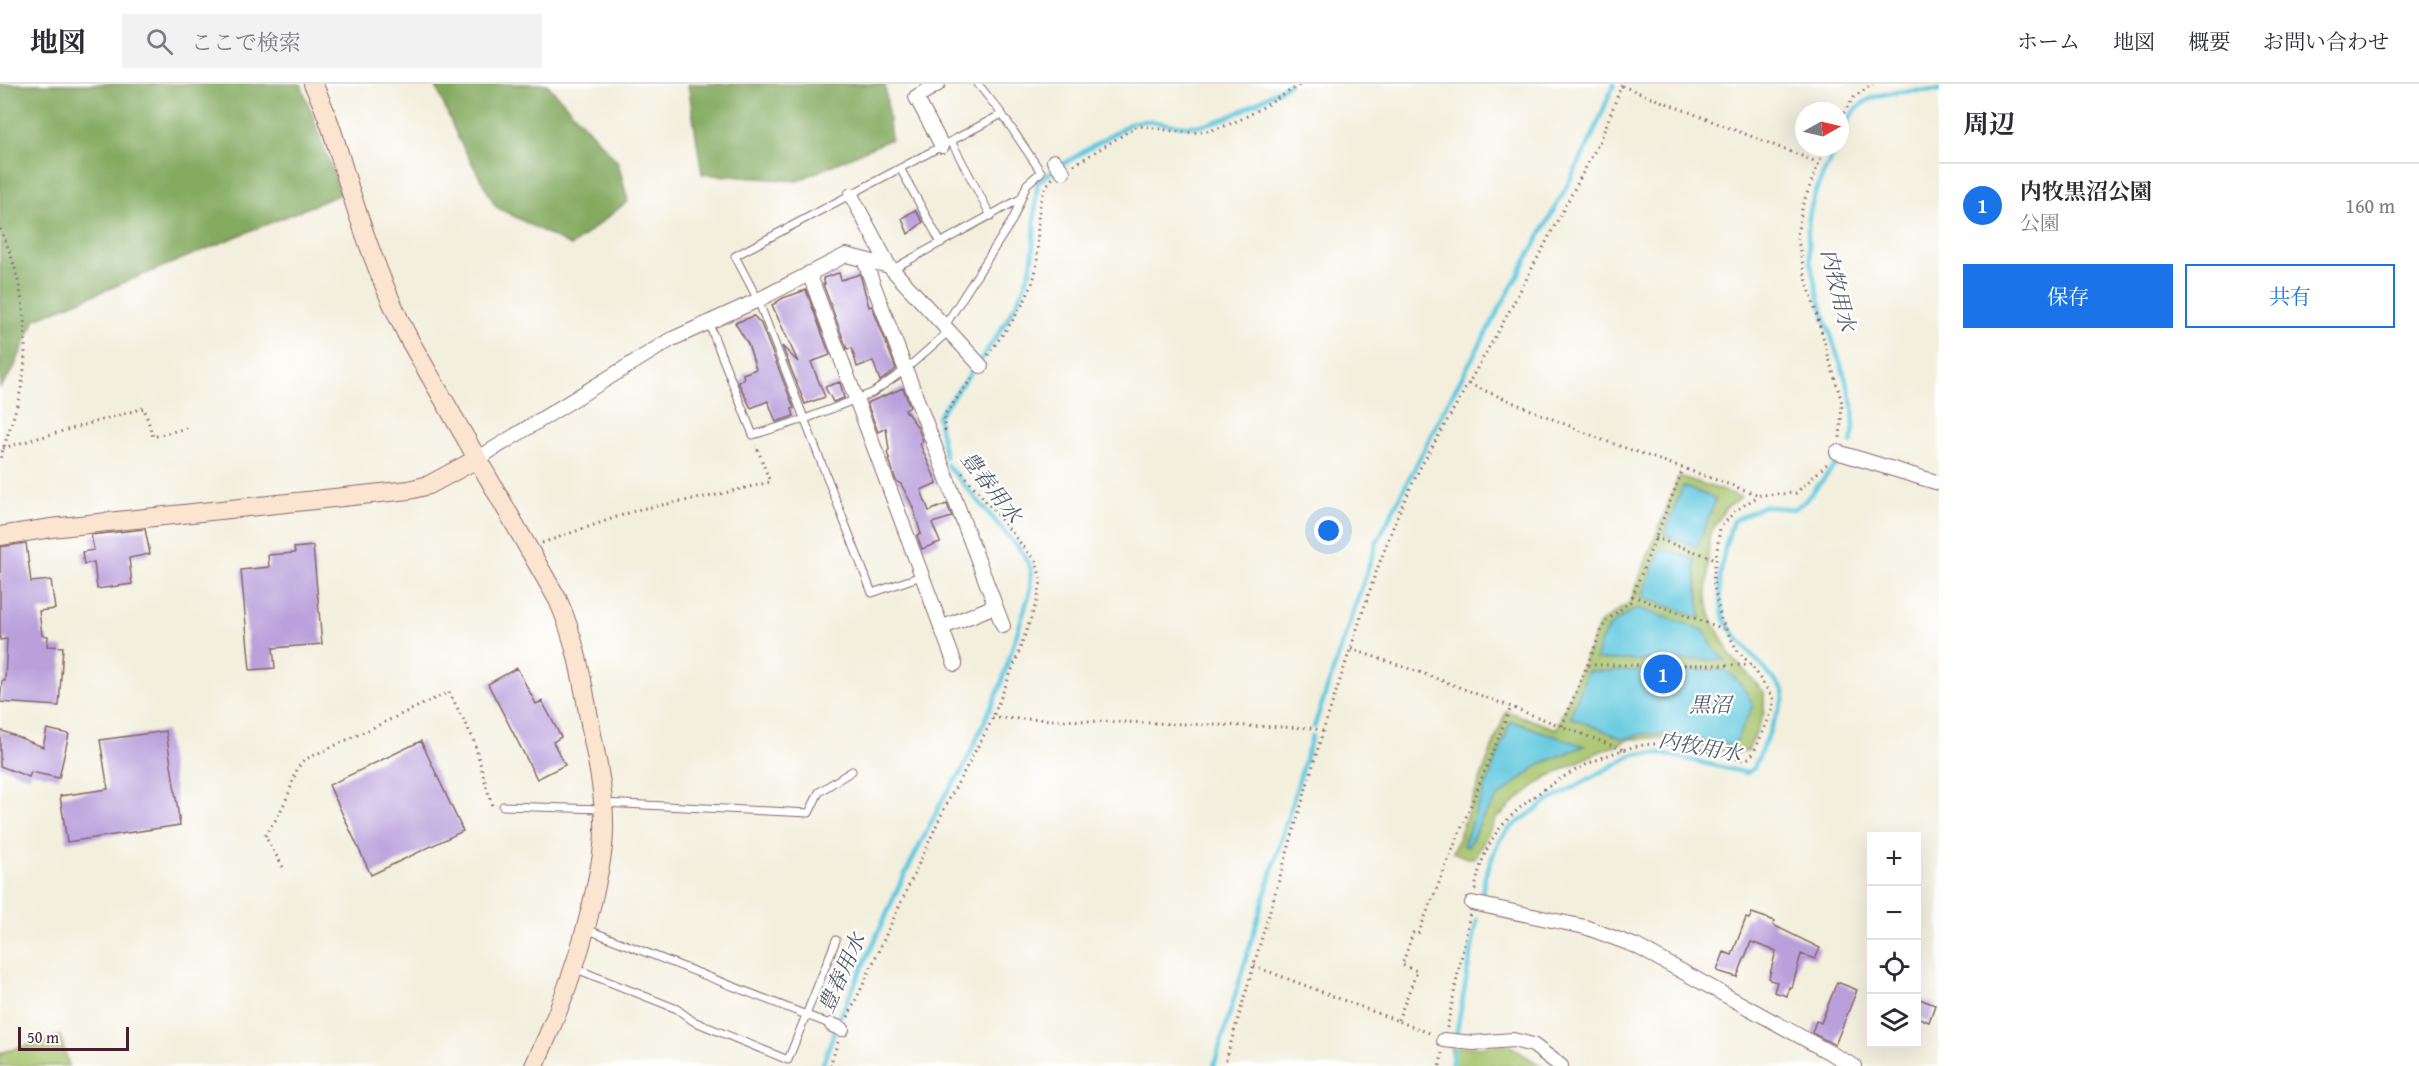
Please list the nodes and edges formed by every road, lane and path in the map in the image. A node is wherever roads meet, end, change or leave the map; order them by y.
1 (313, 84) edge
2 (938, 84) edge
3 (978, 84) edge
4 (1302, 84) edge
5 (1874, 84) edge
6 (1622, 85) edge
7 (1849, 104) edge
8 (1002, 114) junction
9 (947, 143) junction
10 (1820, 156) edge
11 (1817, 162) junction
12 (900, 168) junction
13 (851, 195) junction
14 (1018, 200) junction
15 (990, 216) junction
16 (0, 229) edge
17 (941, 243) junction
18 (864, 260) junction
19 (890, 268) junction
20 (809, 273) junction
21 (758, 300) junction
22 (709, 324) junction
23 (946, 330) junction
24 (981, 366) junction
25 (905, 370) junction
26 (1469, 384) junction
27 (856, 399) junction
28 (805, 419) junction
29 (190, 427) dead end
30 (753, 435) junction
31 (946, 438) dead end
32 (3, 448) junction
33 (1837, 452) junction
34 (0, 459) edge
35 (477, 459) junction
36 (954, 464) dead end
37 (1683, 469) junction
38 (1939, 483) edge
39 (1760, 495) junction
40 (0, 536) edge
41 (1655, 538) junction
42 (529, 547) junction
43 (1716, 559) junction
44 (921, 576) junction
45 (1632, 596) junction
46 (996, 606) junction
47 (1004, 626) dead end
48 (941, 628) junction
49 (1726, 630) junction
50 (1351, 648) junction
51 (955, 664) dead end
52 (1751, 664) junction
53 (1588, 665) junction
54 (1510, 707) junction
55 (993, 718) junction
56 (1562, 726) junction
57 (1323, 731) junction
58 (1625, 750) junction
59 (852, 771) dead end
60 (503, 806) joint
61 (604, 806) junction
62 (283, 867) dead end
63 (1472, 903) junction
64 (586, 929) junction
65 (836, 940) dead end
66 (1254, 966) junction
67 (574, 968) junction
68 (806, 1015) junction
69 (1398, 1020) junction
70 (837, 1027) junction
71 (1444, 1040) junction
72 (534, 1066) edge
73 (830, 1066) edge
74 (1224, 1066) edge
75 (1440, 1066) edge
76 (1561, 1066) edge
77 (1854, 1066) edge

1 - 35 street
2 - 9 street
3 - 8 lane
4 - 24 path
5 - 7 path
6 - 11 path
6 - 26 path
8 - 9 lane
8 - 14 lane
9 - 12 lane
9 - 15 lane
10 - 11 path
11 - 33 path
12 - 13 lane
12 - 17 lane
13 - 19 street
13 - 21 lane
14 - 15 lane
14 - 23 lane
15 - 17 lane
16 - 32 path
17 - 19 lane
18 - 19 street
18 - 20 street
18 - 25 street
19 - 23 street
20 - 21 street
20 - 27 street
21 - 22 street
21 - 28 lane
22 - 30 lane
22 - 35 street
23 - 24 street
23 - 25 lane
24 - 31 path
25 - 27 lane
25 - 46 street
26 - 37 path
26 - 50 path
27 - 28 lane
27 - 44 street
28 - 30 lane
28 - 44 lane
29 - 32 path
30 - 42 path
32 - 34 path
33 - 38 street
33 - 39 path
35 - 40 street
35 - 42 street
36 - 55 path
37 - 39 path
37 - 41 path
39 - 43 path
41 - 43 path
41 - 45 path
42 - 61 street
43 - 49 path
44 - 48 street
45 - 49 path
45 - 53 path
46 - 47 street
46 - 48 street
48 - 51 street
49 - 52 path
50 - 54 path
50 - 57 path
52 - 53 path
52 - 58 path
53 - 56 path
54 - 56 path
54 - 69 path
55 - 57 path
55 - 70 path
56 - 58 path
57 - 66 path
58 - 63 path
59 - 61 lane
60 - 61 lane
60 - 62 path
61 - 64 street
63 - 71 path
63 - 77 street
64 - 67 street
64 - 68 lane
65 - 68 lane
66 - 69 path
66 - 74 path
67 - 68 lane
67 - 72 street
68 - 70 lane
69 - 71 path
70 - 73 path
71 - 75 path
71 - 76 street

